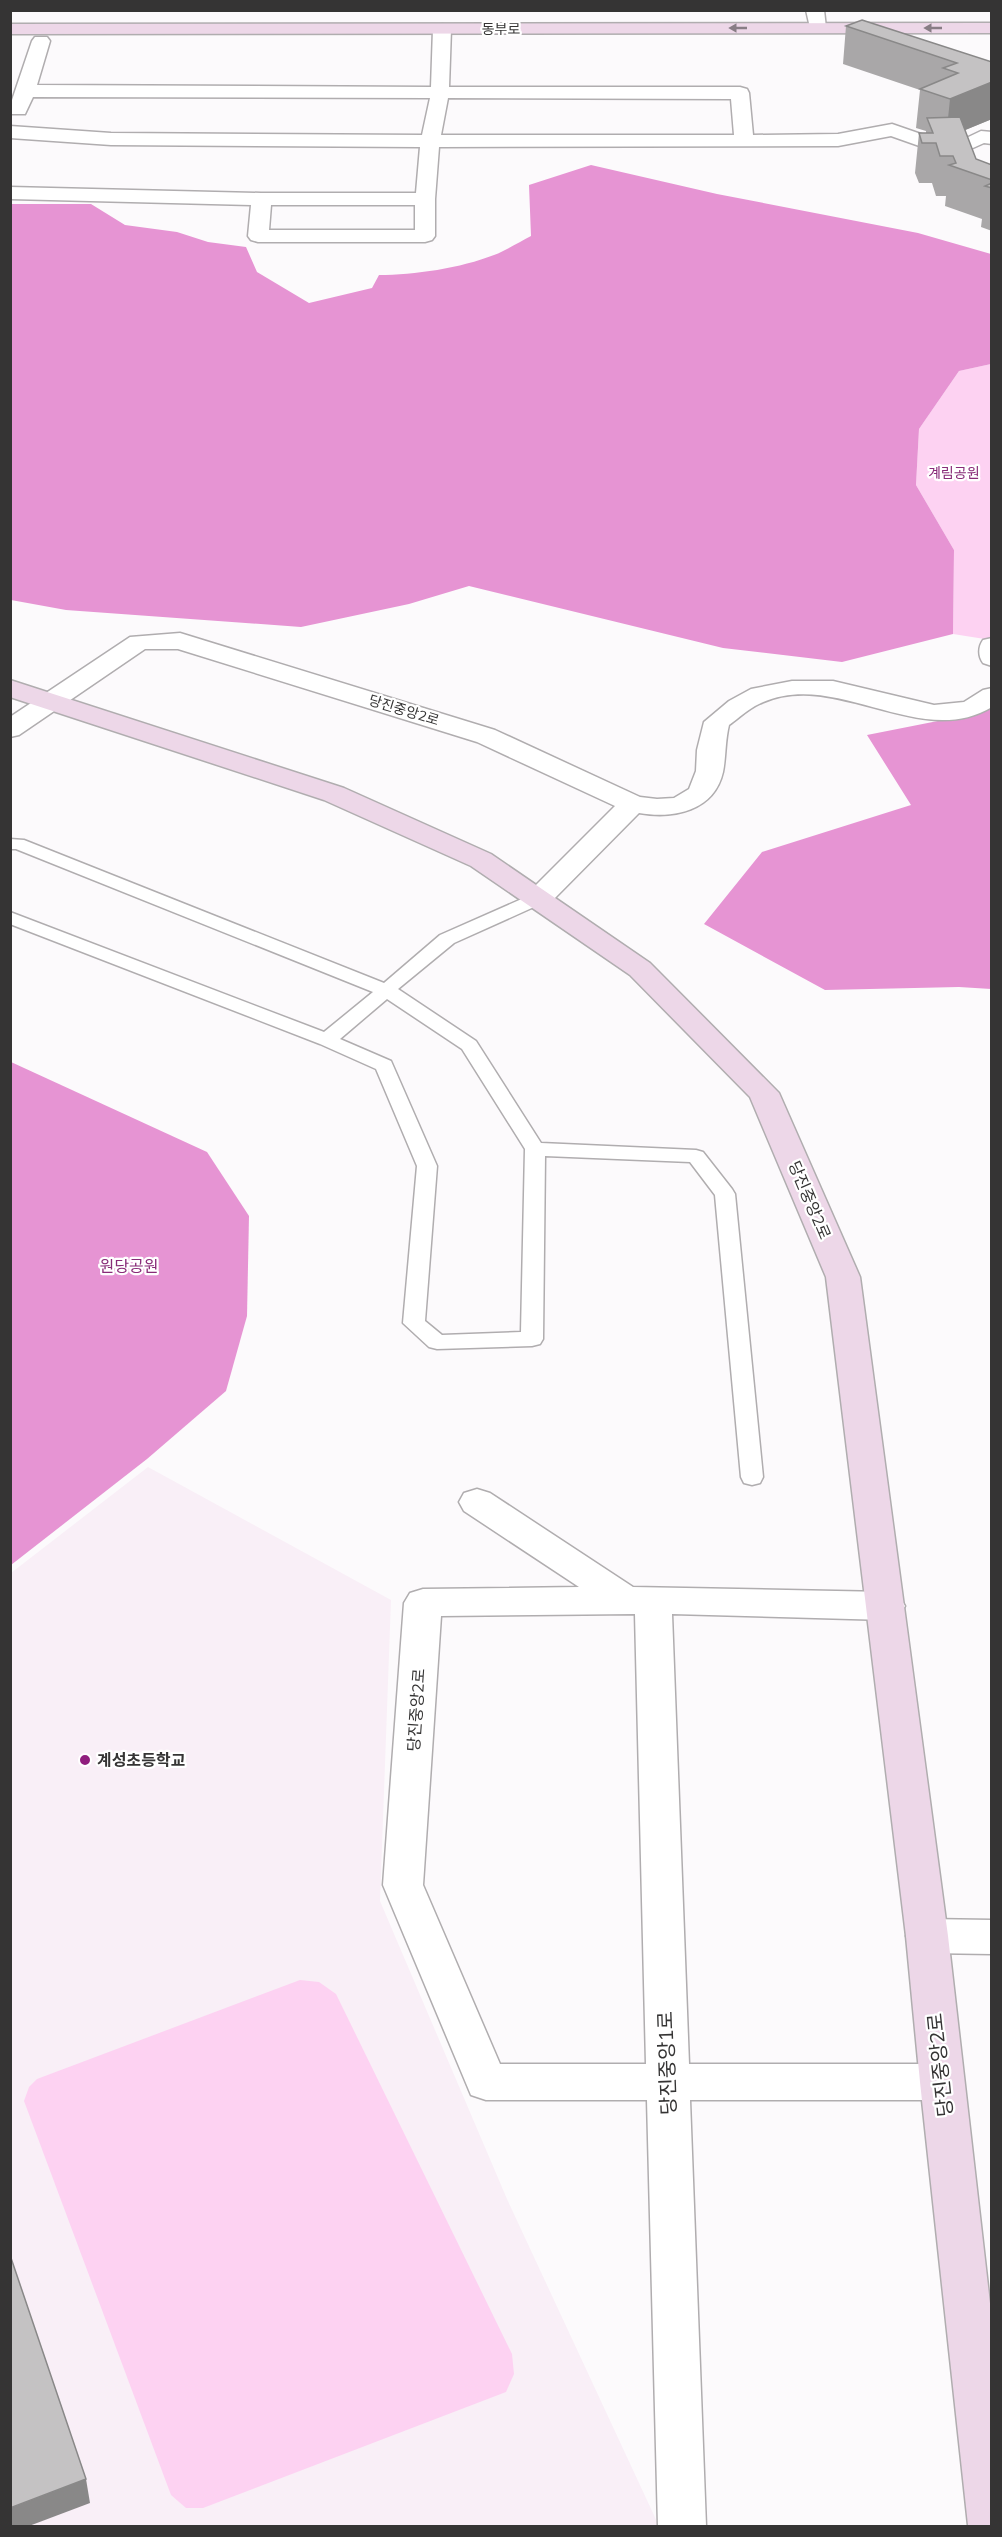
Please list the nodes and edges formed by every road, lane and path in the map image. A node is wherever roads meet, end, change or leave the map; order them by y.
1 (816, 19) edge
2 (992, 28) edge
3 (10, 29) edge
4 (442, 35) junction
5 (10, 41) edge
6 (41, 41) junction
7 (992, 42) edge
8 (26, 91) junction
9 (440, 93) junction
10 (10, 125) edge
11 (10, 132) edge
12 (992, 138) edge
13 (430, 141) junction
14 (744, 141) junction
15 (10, 194) edge
16 (261, 199) junction
17 (425, 199) junction
18 (992, 645) edge
19 (992, 658) edge
20 (10, 688) edge
21 (992, 696) edge
22 (52, 702) junction
23 (10, 729) edge
24 (633, 804) junction
25 (10, 844) edge
26 (540, 898) junction
27 (10, 916) edge
28 (388, 991) junction
29 (327, 1040) junction
30 (535, 1149) junction
31 (752, 1477) dead end
32 (477, 1502) dead end
33 (640, 1600) junction
34 (886, 1606) junction
35 (927, 1936) junction
36 (992, 1937) edge
37 (667, 2081) junction
38 (941, 2082) junction
39 (992, 2525) edge
40 (682, 2526) edge

2 -> 1 street, 동부로
1 -> 4 street, 동부로
3 - 4 street, 동부로
4 - 6 street
4 - 7 street
4 - 9 street
5 - 6 street
6 - 8 street
8 - 9 street
8 - 10 street
9 - 13 street
9 - 14 street
11 - 13 street
12 - 14 street
13 - 14 street
13 - 17 street
15 - 16 street
16 - 17 street
16 - 17 street
18 - 19 street
20 - 22 street, 당진중앙2로
21 - 24 street
22 - 23 street
22 - 24 street, 당진중앙2로
22 - 26 street, 당진중앙2로
24 - 26 street
25 - 28 lane
26 - 28 lane
26 - 34 street, 당진중앙2로
27 - 29 lane
28 - 29 lane
28 - 30 lane
29 - 30 lane
30 - 31 lane
32 - 33 street
33 - 34 street, 당진중앙2로
33 - 37 street, 당진중앙1로
33 - 37 street, 당진중앙2로
34 - 35 street, 당진중앙2로
35 - 36 street
35 - 38 street, 당진중앙2로
37 - 38 street
37 - 40 street, 당진중앙1로
38 - 39 street, 당진중앙2로

